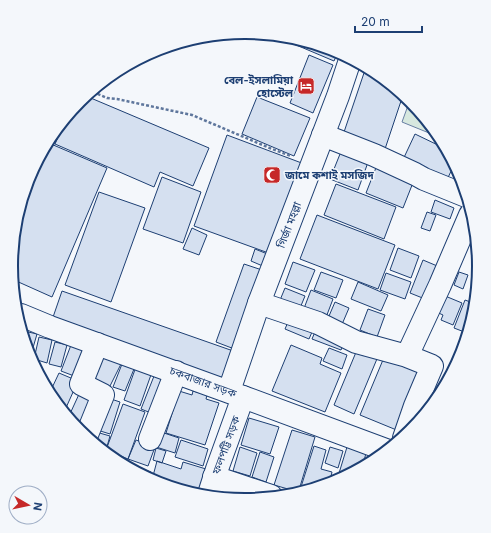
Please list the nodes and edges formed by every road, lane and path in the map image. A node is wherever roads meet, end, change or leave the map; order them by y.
1 (349, 63) edge
2 (97, 94) edge
3 (323, 135) junction
4 (312, 164) junction
5 (461, 194) edge
6 (468, 219) edge
7 (259, 303) junction
8 (23, 316) edge
9 (97, 344) junction
10 (407, 356) junction
11 (176, 372) junction
12 (236, 394) junction
13 (409, 425) edge
14 (88, 431) edge
15 (150, 439) dead end
16 (382, 449) edge
17 (212, 485) edge
18 (260, 494) edge

1 - 3 street, গির্জা মহল্লা
2 - 4 path
3 - 4 street, গির্জা মহল্লা
3 - 5 street
4 - 7 street, গির্জা মহল্লা
6 - 10 street
7 - 10 street
7 - 12 street, গির্জা মহল্লা
8 - 9 street, চকবাজার সড়ক
9 - 11 street, চকবাজার সড়ক
9 - 14 street
10 - 13 street
11 - 12 street, চকবাজার সড়ক
11 - 15 street
12 - 16 street, চকবাজার সড়ক
12 - 17 street, ফলপট্টি সড়ক
17 - 18 street

